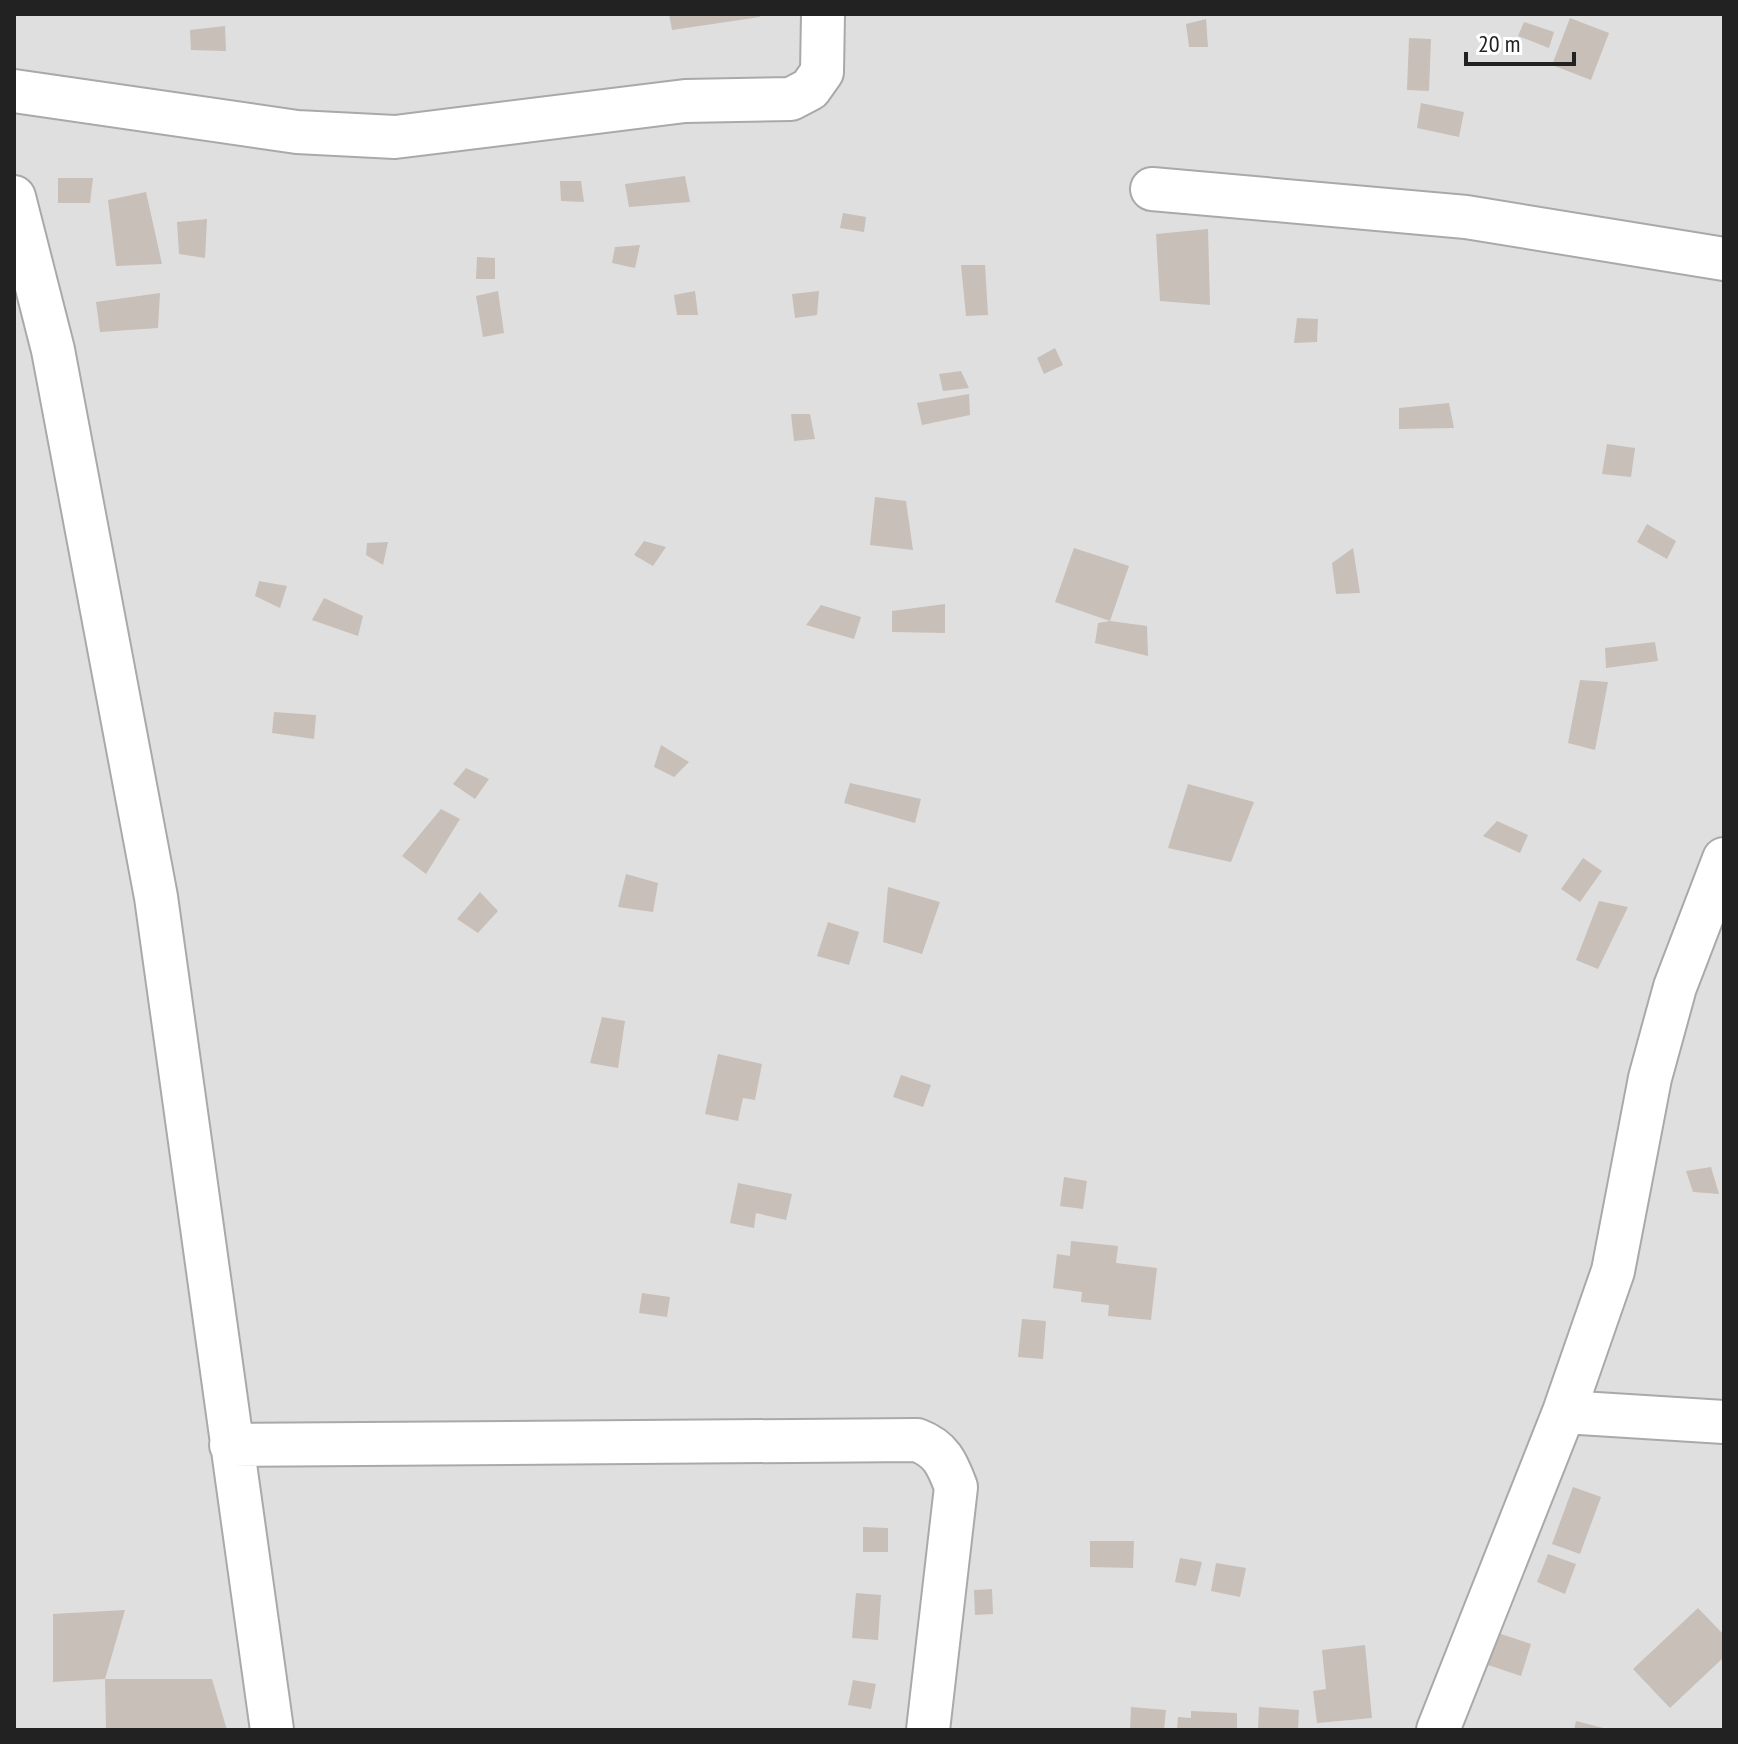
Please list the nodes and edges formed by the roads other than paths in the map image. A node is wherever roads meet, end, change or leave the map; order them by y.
1 (823, 14) edge
2 (14, 91) edge
3 (1152, 189) dead end
4 (14, 197) edge
5 (1724, 259) edge
6 (1724, 859) edge
7 (1564, 1412) junction
8 (1724, 1422) edge
9 (231, 1445) junction
10 (272, 1730) edge
11 (928, 1730) edge
12 (1438, 1730) edge

1 - 2 street
3 - 5 street
4 - 9 street
6 - 7 street
7 - 8 street
7 - 12 street
9 - 10 street
9 - 11 street

